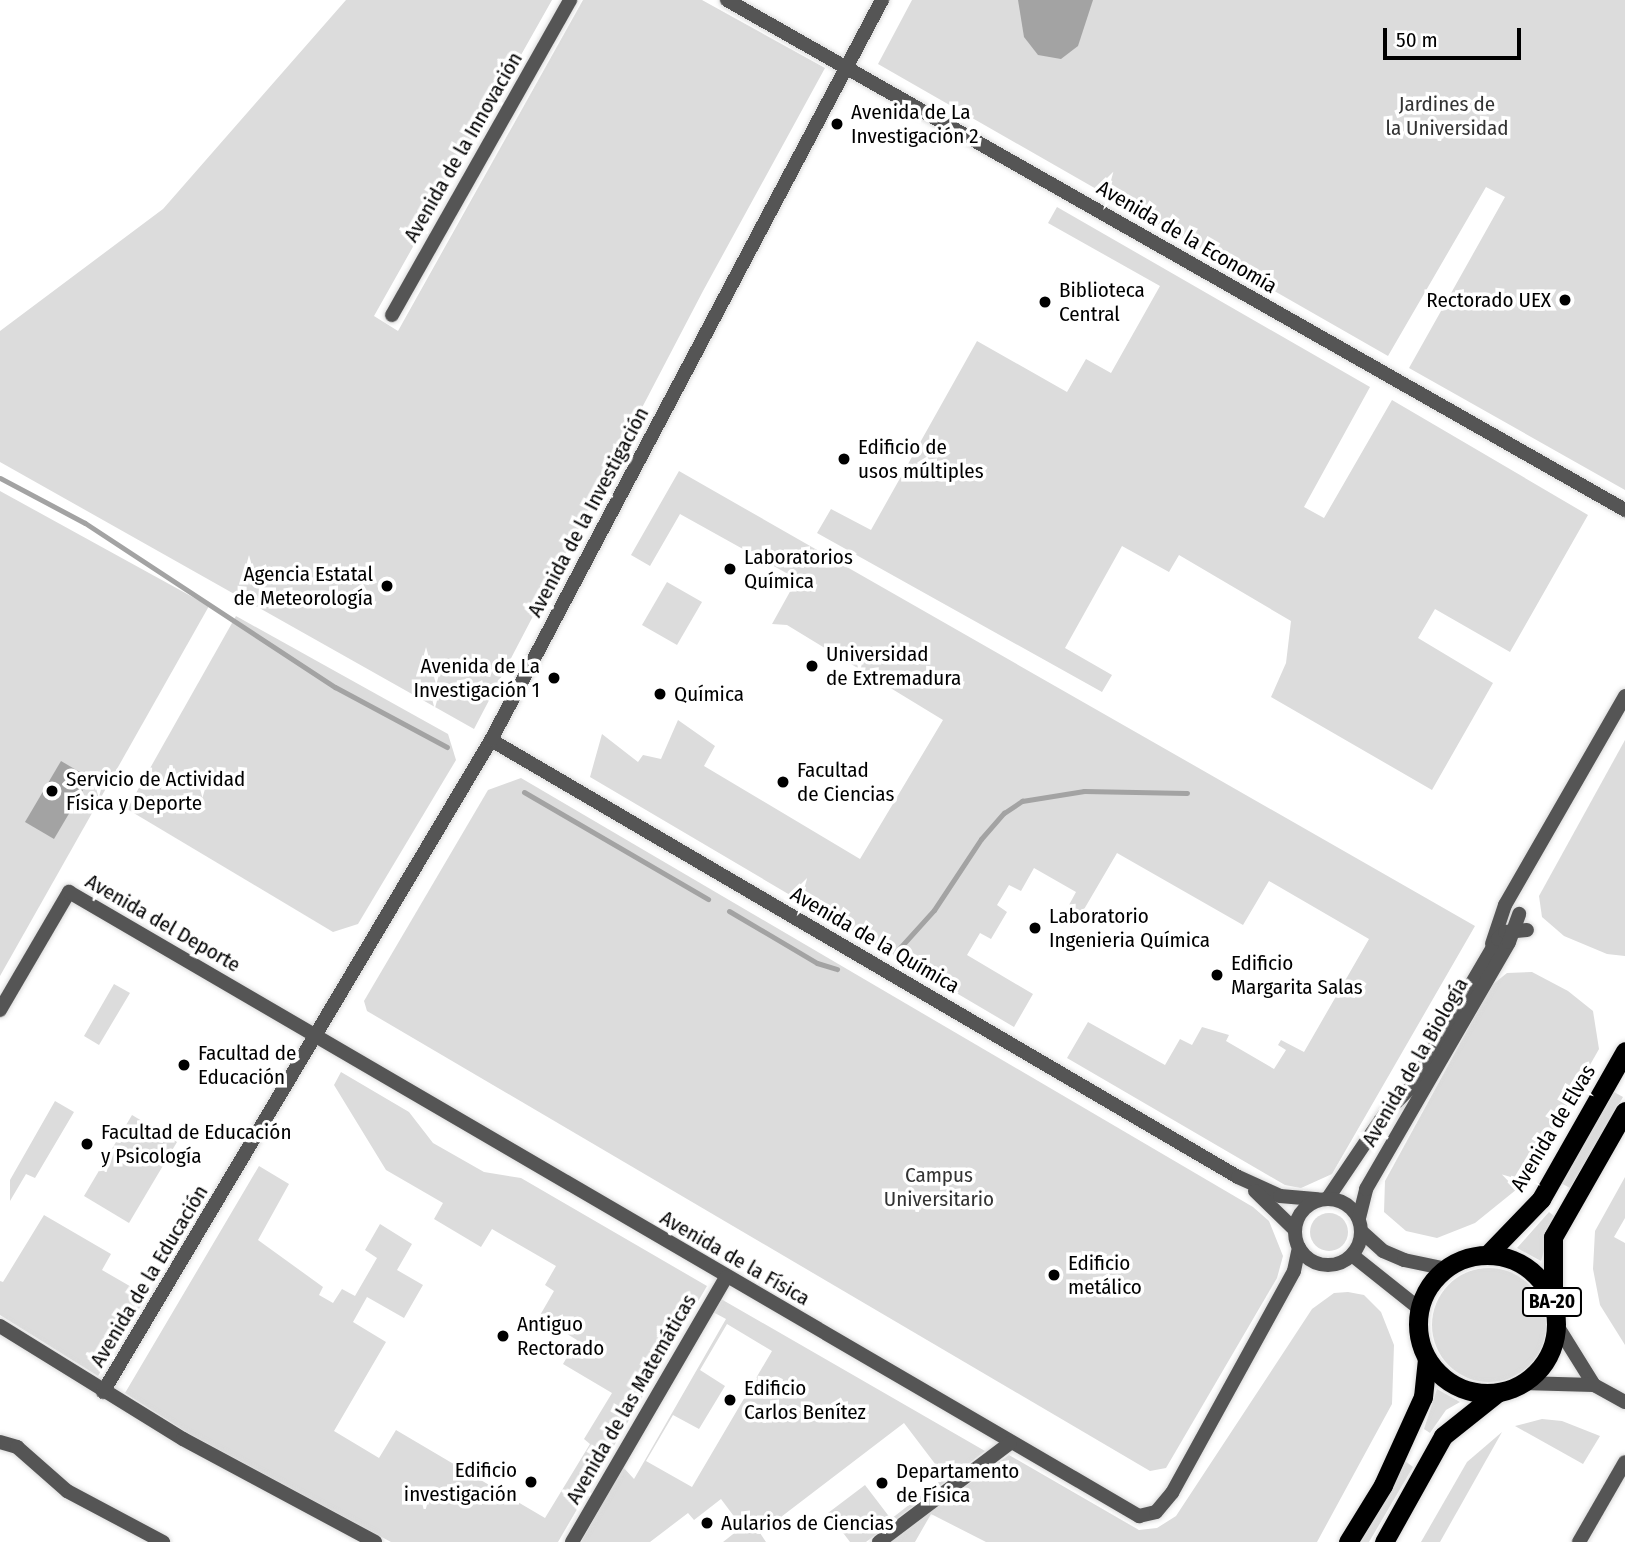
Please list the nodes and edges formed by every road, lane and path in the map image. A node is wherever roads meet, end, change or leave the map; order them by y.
1 (570, 0) edge
2 (727, 0) edge
3 (882, 0) edge
4 (847, 68) junction
5 (392, 315) dead end
6 (1625, 510) edge
7 (1625, 696) edge
8 (491, 740) junction
9 (1526, 869) junction
10 (1521, 930) junction
11 (1490, 951) junction
12 (0, 1010) edge
13 (316, 1037) junction
14 (1625, 1051) edge
15 (1625, 1111) edge
16 (1238, 1177) junction
17 (1323, 1199) junction
18 (1360, 1225) junction
19 (1295, 1230) junction
20 (1299, 1248) junction
21 (1352, 1255) junction
22 (1487, 1255) junction
23 (1447, 1269) junction
24 (726, 1277) junction
25 (1420, 1309) junction
26 (1554, 1314) junction
27 (0, 1326) edge
28 (1427, 1359) junction
29 (1522, 1383) junction
30 (1594, 1385) junction
31 (103, 1392) junction
32 (1497, 1392) junction
33 (1625, 1402) edge
34 (0, 1442) edge
35 (1010, 1443) junction
36 (1625, 1462) edge
37 (163, 1542) edge
38 (375, 1542) edge
39 (572, 1542) edge
40 (879, 1542) edge
41 (1348, 1542) edge
42 (1384, 1542) edge
43 (1579, 1542) edge

1 - 5 street, Avenida de la Innovación
2 - 4 street, Avenida de la Economía
3 - 4 street, Avenida de la Investigación
4 - 6 street, Avenida de la Economía
4 - 8 street, Avenida de la Investigación
7 - 9 street
8 - 13 street, Avenida de la Investigación
8 - 16 street, Avenida de la Química
9 - 10 street, Avenida de la Biología
9 - 11 street
10 - 11 street, Avenida de la Biología
10 - 18 street, Avenida de la Biología
11 - 17 street, Avenida de la Biología
12 - 13 street, Avenida del Deporte
13 - 24 street, Avenida de la Física
13 - 31 street, Avenida de la Educación
14 - 22 highway, Avenida de Elvas
15 - 26 highway, BA-20
16 - 17 street, Avenida de la Química
16 - 19 street, Avenida de la Química
17 - 18 street
17 - 19 street
18 - 21 street
18 - 23 street
19 - 20 street
20 - 21 street
20 - 35 street, Avenida de la Física
21 - 25 street
22 - 23 highway
22 - 26 highway, BA-20
23 - 25 highway
24 - 35 street, Avenida de la Física
24 - 39 street, Avenida de las Matemáticas
25 - 28 highway
26 - 29 highway, BA-20
26 - 30 street
27 - 31 street
28 - 32 highway, BA-20
28 - 41 highway
29 - 30 street
29 - 32 highway, BA-20
30 - 33 street
31 - 38 street
32 - 42 highway, BA-20
34 - 37 street
35 - 40 street
36 - 43 street

